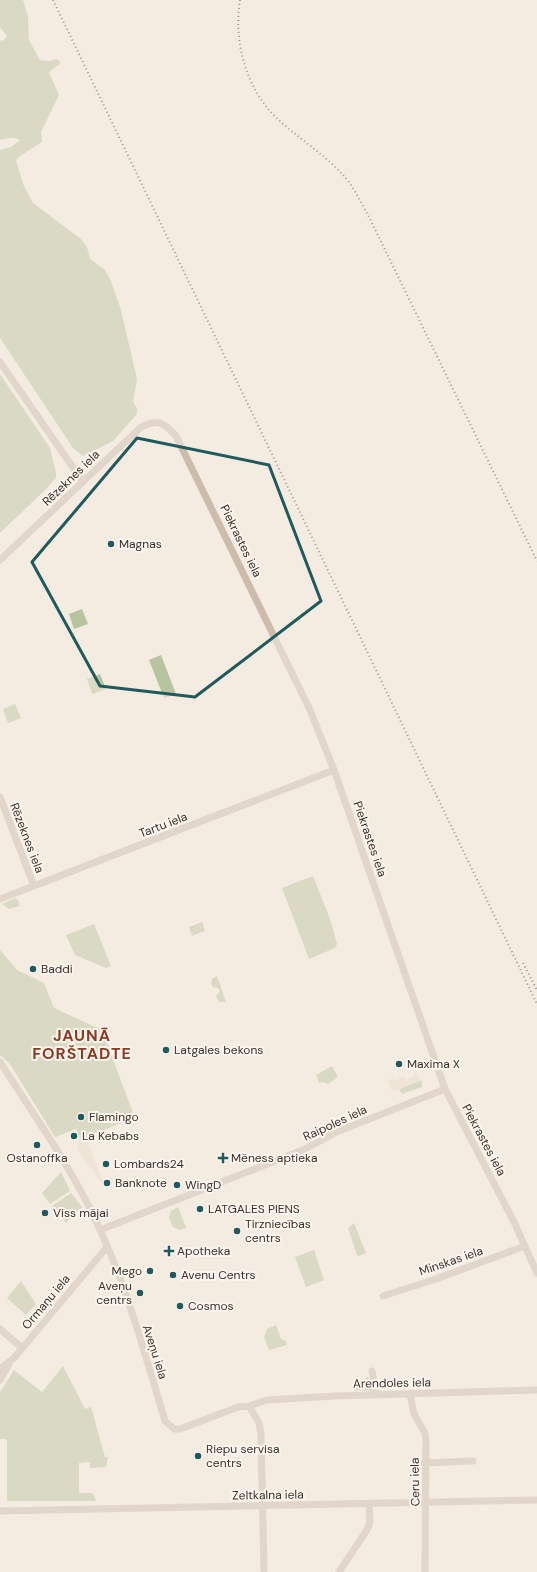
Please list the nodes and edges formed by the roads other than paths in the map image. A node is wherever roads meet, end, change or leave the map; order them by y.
1 (0, 362) edge
2 (162, 422) joint
3 (83, 482) junction
4 (0, 560) edge
5 (334, 770) junction
6 (0, 797) edge
7 (34, 886) junction
8 (0, 899) edge
9 (0, 1062) edge
10 (445, 1089) junction
11 (100, 1230) junction
12 (525, 1246) junction
13 (108, 1247) junction
14 (537, 1273) edge
15 (383, 1296) dead end
16 (0, 1329) edge
17 (22, 1348) junction
18 (9, 1363) junction
19 (0, 1369) edge
20 (372, 1371) dead end
21 (0, 1380) edge
22 (537, 1390) edge
23 (410, 1394) junction
24 (376, 1395) junction
25 (249, 1406) junction
26 (473, 1461) dead end
27 (424, 1463) junction
28 (537, 1500) edge
29 (426, 1503) junction
30 (369, 1504) junction
31 (263, 1506) junction
32 (0, 1510) edge
33 (264, 1572) edge
34 (339, 1572) edge
35 (425, 1572) edge

1 - 3 street
2 - 3 street, Rēzeknes iela
2 - 5 street, Piekrastes iela
3 - 4 street, Rēzeknes iela
5 - 7 street, Tartu iela
5 - 10 street, Piekrastes iela
6 - 7 street, Rēzeknes iela
7 - 8 street, Tartu iela
9 - 11 street, Aveņu iela
10 - 11 street, Raipoles iela
10 - 12 street, Piekrastes iela
11 - 13 street, Aveņu iela
12 - 14 street, Piekrastes iela
12 - 15 street, Minskas iela
13 - 17 street, Ormaņu iela
13 - 25 street, Aveņu iela
16 - 17 street
17 - 18 street, Ormaņu iela
18 - 19 street, Ormaņu iela
18 - 21 street
20 - 24 street
22 - 23 street, Arendoles iela
23 - 24 street, Arendoles iela
23 - 27 street, Ceru iela
24 - 25 street, Arendoles iela
25 - 31 street
26 - 27 street
27 - 29 street, Ceru iela
28 - 29 street, Zeltkalna iela
29 - 30 street, Zeltkalna iela
29 - 35 street, Ceru iela
30 - 31 street, Zeltkalna iela
30 - 34 street
31 - 32 street, Zeltkalna iela
31 - 33 street

